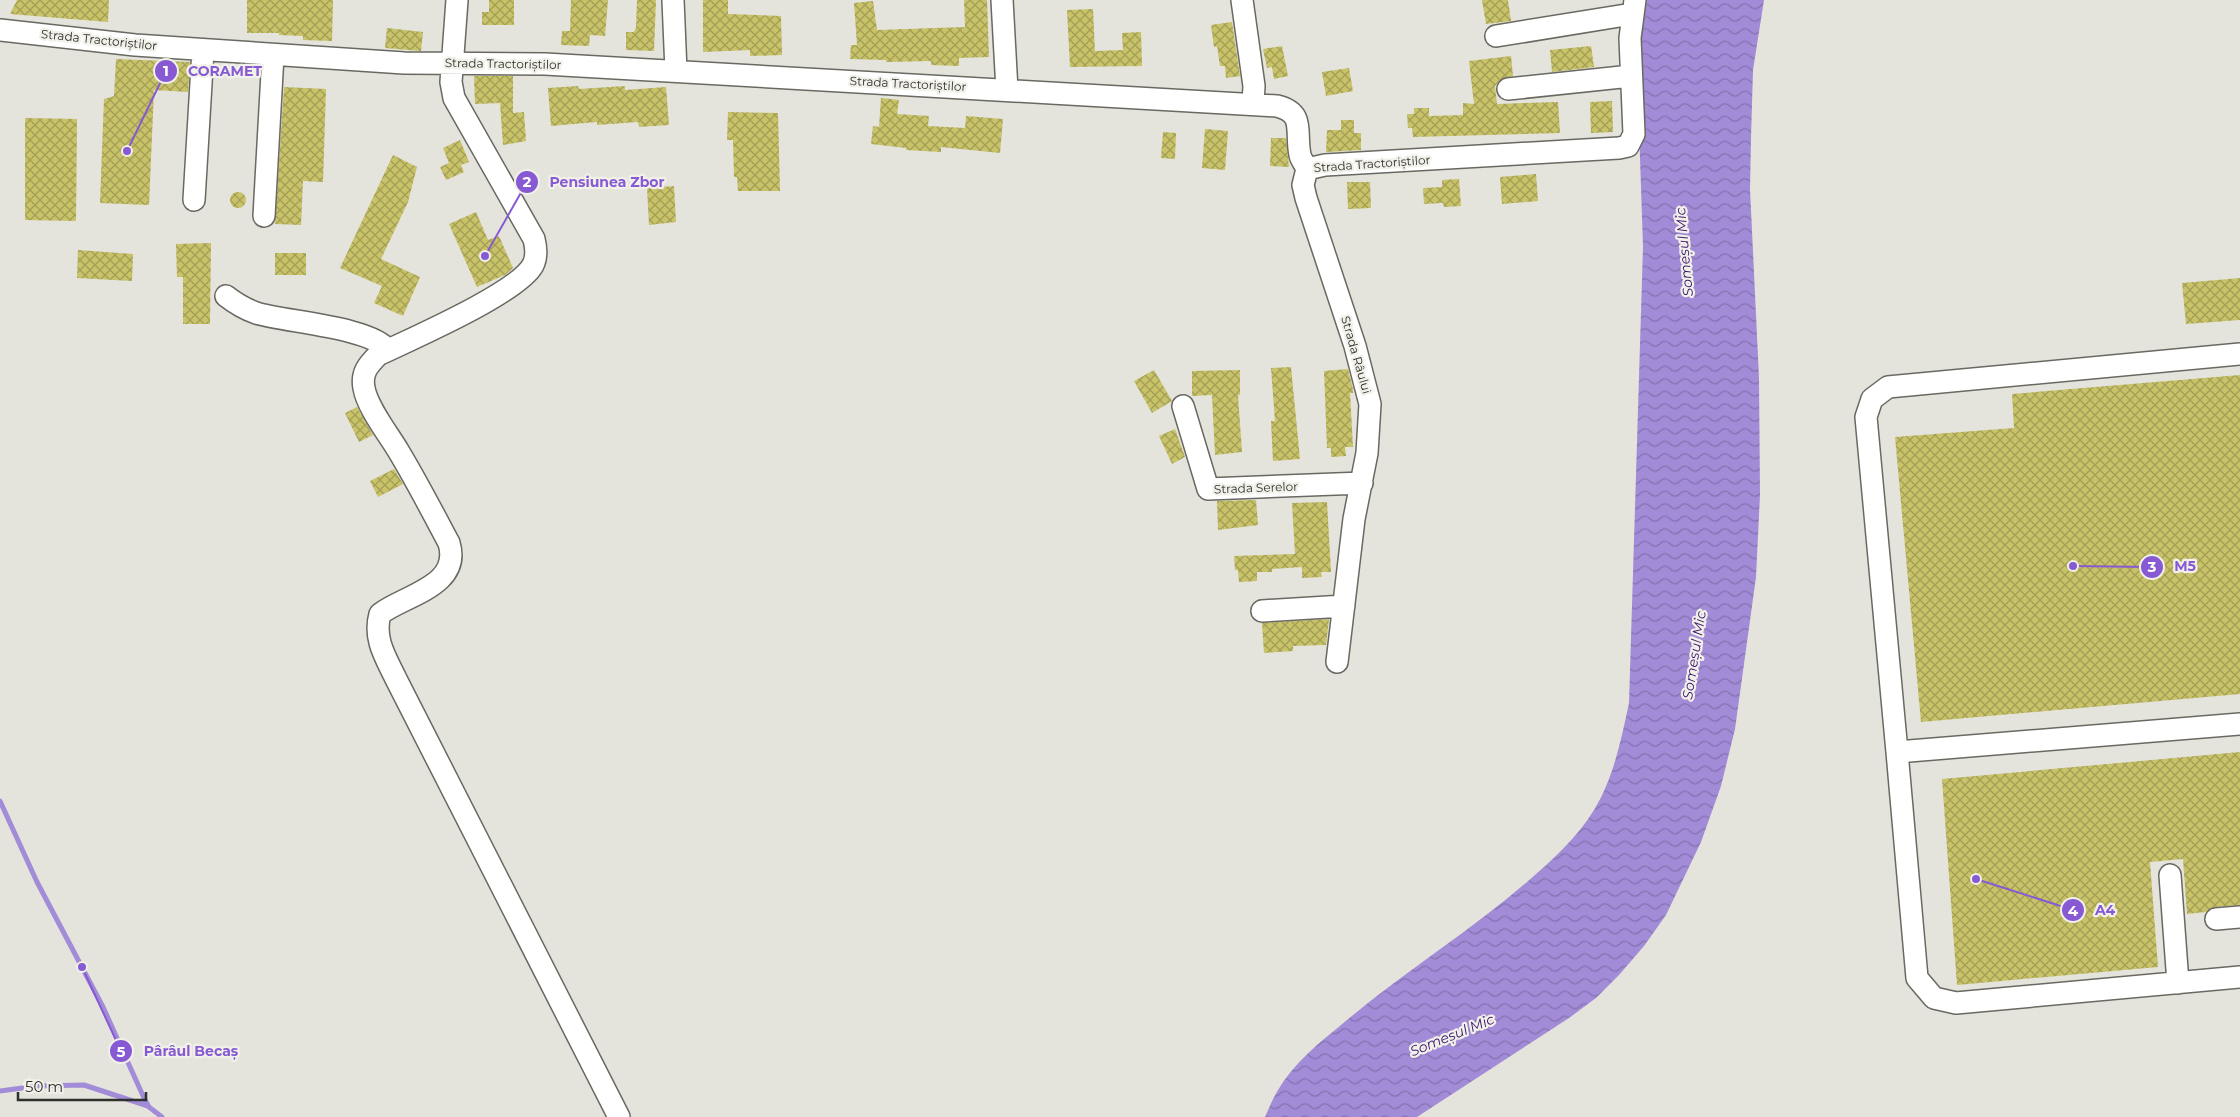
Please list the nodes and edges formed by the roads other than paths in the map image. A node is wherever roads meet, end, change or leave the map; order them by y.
1 (457, 0) edge
2 (673, 0) edge
3 (1002, 0) edge
4 (1242, 0) edge
5 (1633, 7) edge
6 (0, 30) edge
7 (1496, 36) dead end
8 (203, 50) junction
9 (273, 55) junction
10 (452, 64) junction
11 (676, 71) junction
12 (1631, 76) junction
13 (1508, 89) dead end
14 (1007, 90) junction
15 (1253, 104) junction
16 (1308, 169) junction
17 (194, 200) dead end
18 (264, 216) dead end
19 (226, 296) dead end
20 (388, 350) junction
21 (2240, 354) edge
22 (1183, 406) dead end
23 (1362, 483) junction
24 (1344, 606) junction
25 (1262, 611) dead end
26 (1337, 662) dead end
27 (2240, 724) edge
28 (1897, 752) junction
29 (2170, 874) dead end
30 (2240, 917) edge
31 (2216, 919) dead end
32 (2240, 977) edge
33 (2178, 982) junction
34 (619, 1117) edge

1 - 10 street
2 - 11 street
3 - 14 street
4 - 15 street
5 - 7 street
5 - 12 street
6 - 8 street, Strada Tractoriștilor
8 - 9 street, Strada Tractoriștilor
8 - 17 street
9 - 10 street, Strada Tractoriștilor
9 - 18 street
10 - 11 street, Strada Tractoriștilor
10 - 20 street
11 - 14 street, Strada Tractoriștilor
12 - 13 street
12 - 16 street, Strada Tractoriștilor
14 - 15 street, Strada Tractoriștilor
15 - 16 street, Strada Tractoriștilor
16 - 23 street, Strada Râului
19 - 20 street
20 - 34 street
21 - 28 street
22 - 23 street, Strada Serelor
23 - 24 street, Strada Râului
24 - 25 street
24 - 26 street, Strada Râului
27 - 28 street
28 - 33 street
29 - 33 street
30 - 31 street
32 - 33 street

